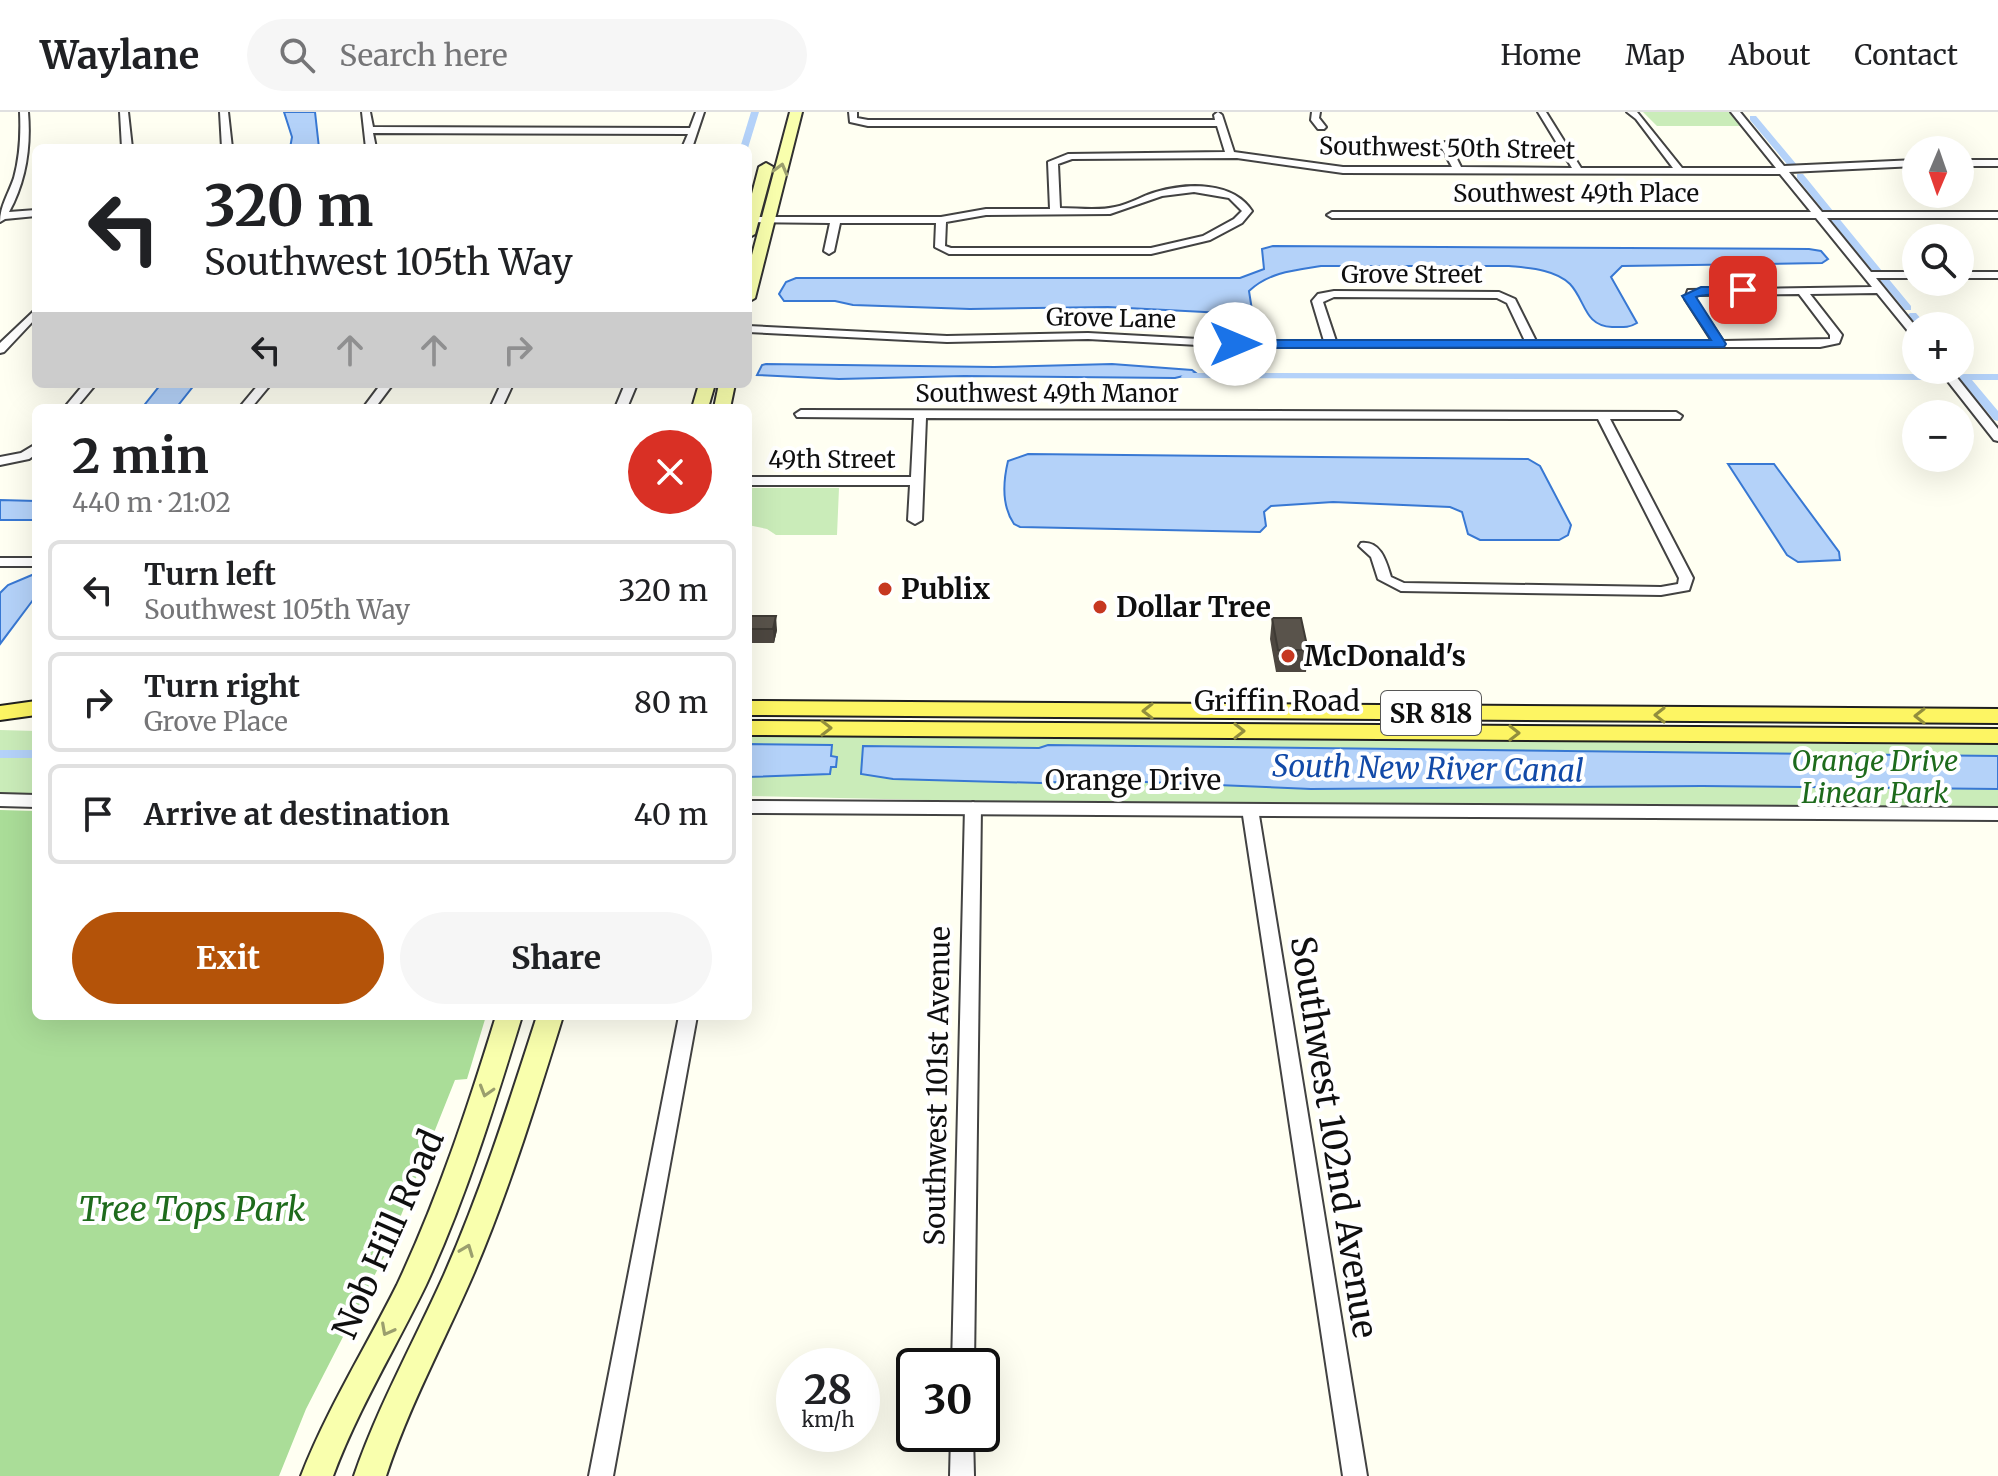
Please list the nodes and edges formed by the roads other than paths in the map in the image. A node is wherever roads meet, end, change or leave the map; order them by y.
1 (24, 112) edge
2 (124, 112) edge
3 (224, 112) edge
4 (366, 112) edge
5 (700, 112) edge
6 (782, 112) edge
7 (796, 112) edge
8 (1217, 112) edge
9 (1316, 112) edge
10 (1542, 112) edge
11 (1631, 112) edge
12 (1735, 112) edge
13 (854, 116) edge
14 (1221, 123) junction
15 (1321, 127) dead end
16 (370, 130) junction
17 (693, 131) junction
18 (127, 144) edge
19 (227, 144) edge
20 (371, 144) edge
21 (688, 144) edge
22 (1445, 145) dead end
23 (1230, 155) junction
24 (1974, 163) edge
25 (1998, 163) edge
26 (1902, 164) edge
27 (1458, 170) junction
28 (1578, 170) junction
29 (1679, 170) junction
30 (1783, 171) junction
31 (1055, 211) junction
32 (32, 213) edge
33 (1332, 215) dead end
34 (1820, 215) junction
35 (1998, 215) edge
36 (1, 217) edge
37 (752, 220) edge
38 (768, 220) junction
39 (836, 220) junction
40 (941, 220) junction
41 (752, 226) edge
42 (829, 251) dead end
43 (1869, 275) junction
44 (1902, 275) edge
45 (1974, 275) edge
46 (1998, 275) edge
47 (752, 282) edge
48 (1882, 290) junction
49 (1802, 291) junction
50 (32, 316) edge
51 (1902, 316) edge
52 (752, 329) edge
53 (865, 335) junction
54 (752, 338) edge
55 (1331, 344) junction
56 (1532, 344) junction
57 (1720, 344) junction
58 (0, 350) edge
59 (1956, 384) edge
60 (87, 388) edge
61 (262, 388) edge
62 (73, 404) edge
63 (248, 404) edge
64 (801, 414) dead end
65 (920, 415) junction
66 (1602, 416) junction
67 (1676, 416) dead end
68 (1998, 437) edge
69 (32, 450) edge
70 (0, 461) edge
71 (752, 481) edge
72 (916, 481) junction
73 (915, 520) dead end
74 (1366, 546) dead end
75 (0, 562) edge
76 (32, 562) edge
77 (0, 703) edge
78 (32, 705) edge
79 (32, 707) edge
80 (752, 708) edge
81 (0, 713) edge
82 (1361, 713) junction
83 (1475, 713) junction
84 (1998, 716) edge
85 (0, 722) edge
86 (32, 722) edge
87 (752, 728) edge
88 (1296, 731) junction
89 (1435, 732) junction
90 (1998, 736) edge
91 (0, 800) edge
92 (32, 801) edge
93 (752, 807) edge
94 (973, 807) junction
95 (1250, 809) junction
96 (1998, 814) edge
97 (508, 1020) edge
98 (549, 1020) edge
99 (687, 1020) edge
100 (963, 1348) edge
101 (962, 1452) edge
102 (317, 1476) edge
103 (370, 1476) edge
104 (601, 1476) edge
105 (962, 1476) edge
106 (1355, 1476) edge

1 - 36 street
2 - 18 street
3 - 19 street
4 - 16 street
5 - 17 street
6 - 37 main road
38 -> 7 main road
8 - 14 street
9 - 15 street
10 - 28 street
11 - 29 street
12 - 30 street
13 - 14 street
14 - 23 street
16 - 17 street
16 - 20 street
17 - 21 street
22 - 27 street
23 - 27 street, Southwest 50th Street
23 - 31 street, Southwest 50th Street
24 - 25 street
26 - 30 street, Southwest 50th Street
27 - 28 street, Southwest 50th Street
28 - 29 street, Southwest 50th Street
29 - 30 street, Southwest 50th Street
30 - 34 street
31 - 40 street
31 - 40 street
32 - 36 street
33 - 34 street, Southwest 49th Place
34 - 35 street, Southwest 49th Place
34 - 43 street
38 - 39 street
38 - 41 street
38 - 47 main road
39 - 40 street
39 - 42 street
43 - 44 street
43 - 48 street
45 - 46 street
48 - 49 street
48 - 51 street
49 - 57 street
49 - 57 street, Grove Lane
50 - 58 street
52 - 53 street, Grove Lane
53 - 54 street, Grove Lane
53 - 55 street, Grove Lane
55 - 56 street, Grove Lane
55 - 56 street, Grove Street
56 - 57 street, Grove Lane
59 - 68 street
60 - 62 street
61 - 63 street
64 - 65 street, Southwest 49th Manor
65 - 66 street, Southwest 49th Manor
65 - 72 street
66 - 67 street, Southwest 49th Manor
66 - 74 street
69 - 70 street
71 - 72 street, 49th Street
72 - 73 street
75 - 76 street
77 - 78 main road
79 - 81 main road
82 -> 80 main road, Griffin Road / SR 818
82 - 83 main road, Griffin Road / SR 818
82 - 88 main road
84 -> 83 main road, Griffin Road / SR 818
83 - 89 main road
85 - 86 main road
87 -> 88 main road, Griffin Road / SR 818
88 - 89 main road, Griffin Road / SR 818
89 -> 90 main road, Griffin Road / SR 818
91 - 92 street
93 - 94 street, Orange Drive
94 - 95 street, Orange Drive
94 - 100 street, Southwest 101st Avenue
95 - 96 street, Orange Drive
95 - 106 street, Southwest 102nd Avenue
97 -> 102 main road, Nob Hill Road
103 -> 98 main road
99 - 104 street
101 - 105 street

